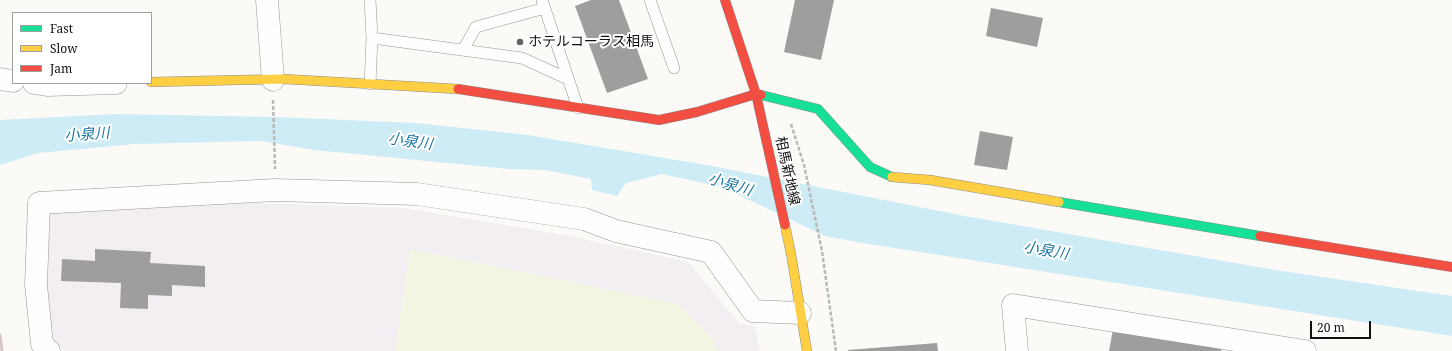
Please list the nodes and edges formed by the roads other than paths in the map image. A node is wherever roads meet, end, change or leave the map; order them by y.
1 (267, 0) edge
2 (370, 0) edge
3 (650, 0) edge
4 (725, 0) edge
5 (543, 4) edge
6 (372, 38) junction
7 (463, 50) junction
8 (674, 68) dead end
9 (0, 79) edge
10 (568, 79) junction
11 (273, 80) junction
12 (12, 81) edge
13 (152, 82) edge
14 (370, 84) junction
15 (756, 94) junction
16 (578, 108) junction
17 (1452, 267) edge
18 (800, 313) junction
19 (49, 351) edge
20 (807, 351) edge
21 (1016, 351) edge
22 (1305, 351) edge

1 - 11 street
2 - 6 lane
3 - 8 lane
4 - 15 street, 相馬新地線
5 - 7 lane
5 - 10 lane
6 - 7 lane
6 - 14 lane
7 - 10 lane
9 - 12 street
10 - 16 lane
11 - 13 street
11 - 14 street
14 - 16 street
15 - 16 street
15 - 17 street
15 - 18 street, 相馬新地線
18 - 19 street
18 - 20 street, 相馬新地線
21 - 22 street

